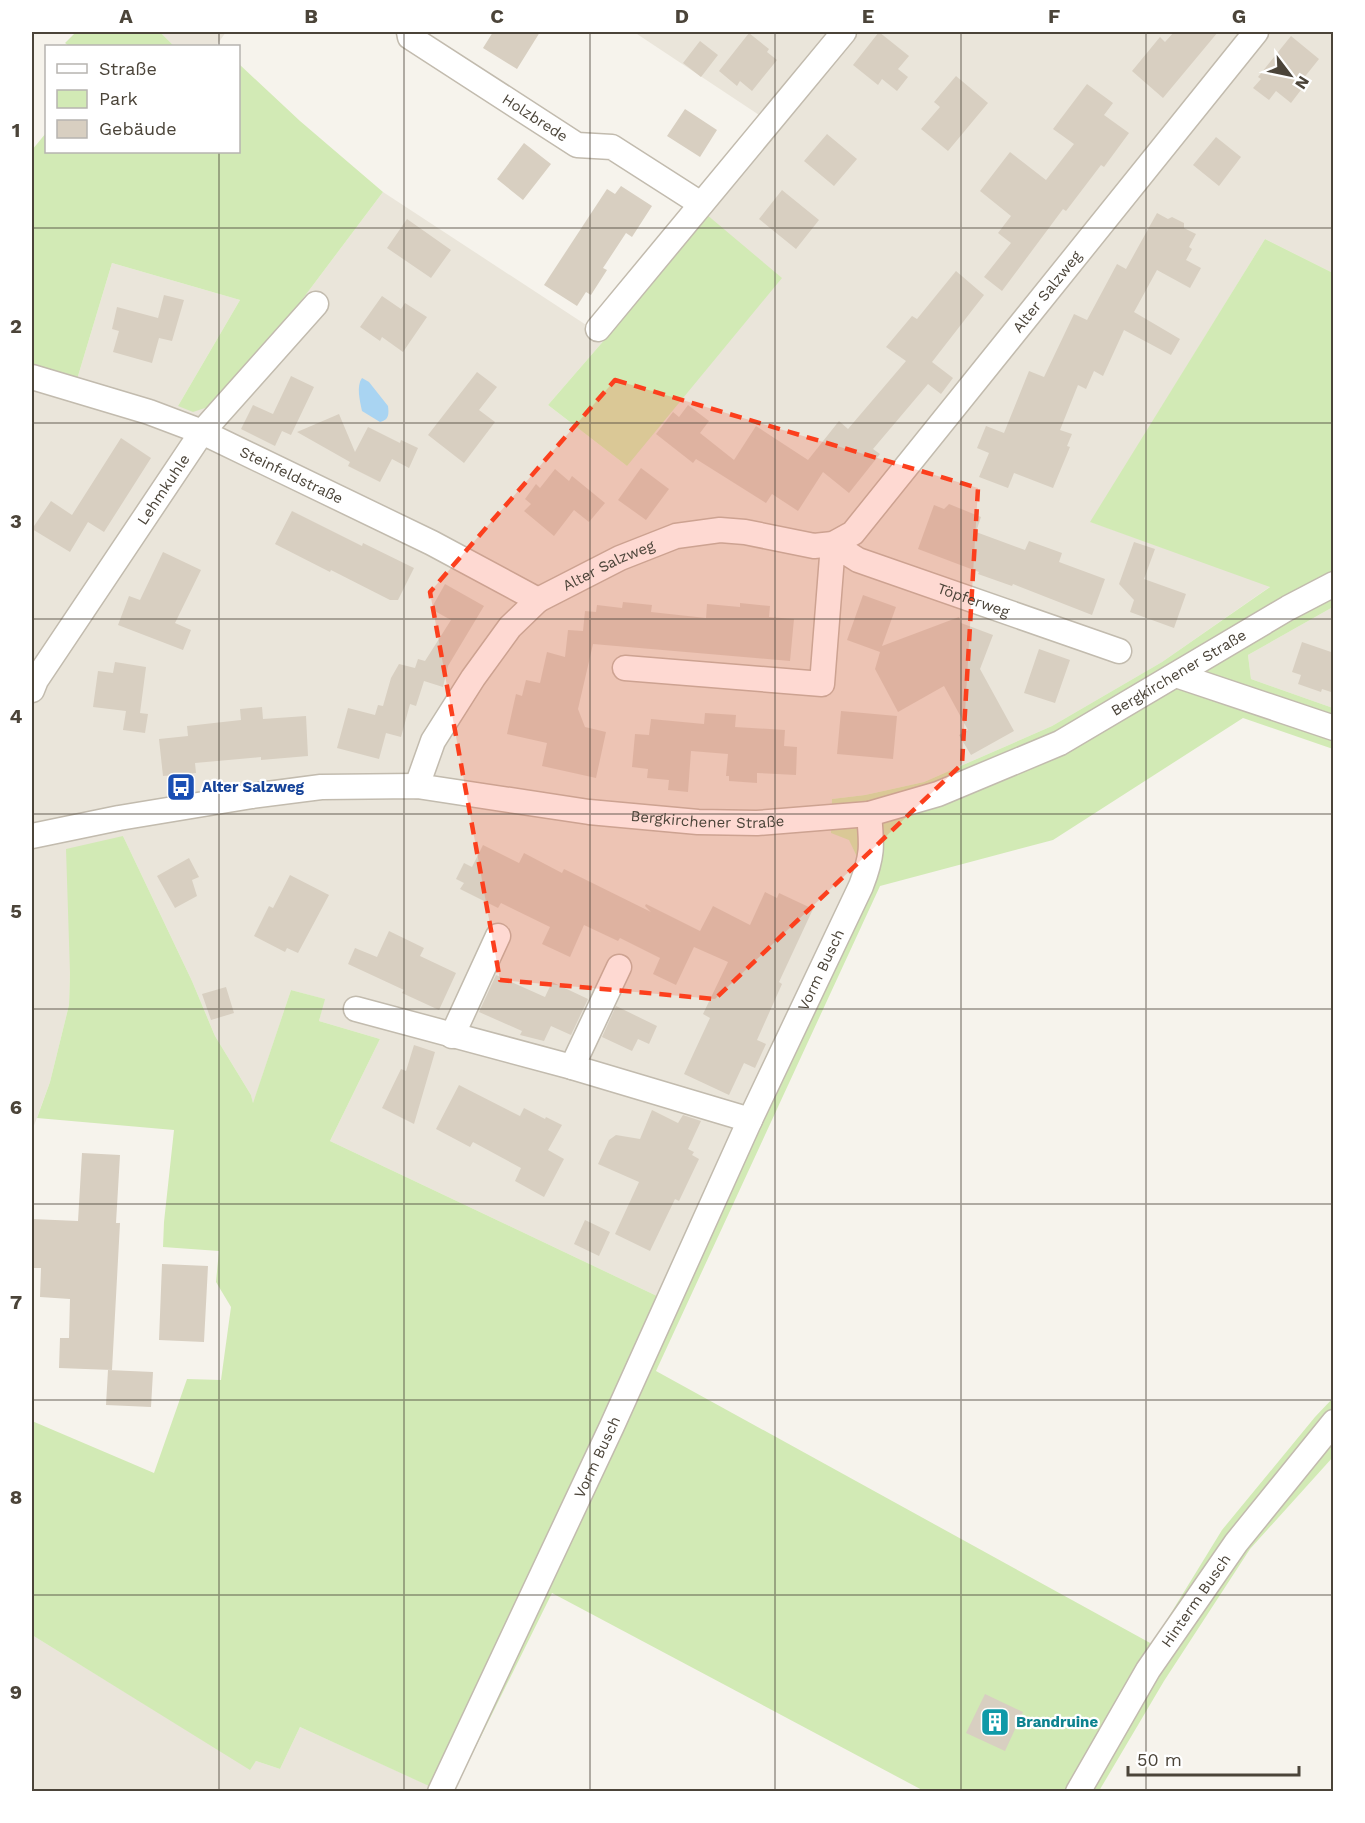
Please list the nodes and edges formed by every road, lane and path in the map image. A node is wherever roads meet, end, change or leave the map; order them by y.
1 (409, 32) edge
2 (844, 32) edge
3 (1256, 32) edge
4 (701, 204) junction
5 (316, 304) dead end
6 (598, 329) dead end
7 (32, 377) edge
8 (202, 432) junction
9 (832, 544) junction
10 (1334, 584) edge
11 (538, 600) junction
12 (1119, 651) dead end
13 (625, 668) dead end
14 (1176, 675) junction
15 (32, 690) edge
16 (1334, 728) edge
17 (417, 786) junction
18 (869, 814) junction
19 (32, 836) edge
20 (498, 936) dead end
21 (619, 967) dead end
22 (356, 1009) dead end
23 (452, 1036) junction
24 (572, 1067) junction
25 (750, 1120) junction
26 (1334, 1422) edge
27 (440, 1791) edge
28 (1078, 1791) edge

1 - 4 street, Holzbrede
2 - 4 street
3 - 9 street, Alter Salzweg
4 - 6 street
5 - 8 street, Lehmkuhle
7 - 8 street, Steinfeldstraße
8 - 11 street, Steinfeldstraße
8 - 15 street, Lehmkuhle
9 - 11 street, Alter Salzweg
9 - 12 street, Töpferweg
9 - 13 street
10 - 14 street, Bergkirchener Straße
11 - 17 street, Alter Salzweg
14 - 16 street
14 - 18 street, Bergkirchener Straße
17 - 18 street, Bergkirchener Straße
17 - 19 street, Bergkirchener Straße
18 - 25 street, Vorm Busch
20 - 23 street
21 - 24 street
22 - 23 street
23 - 24 street
24 - 25 street
25 - 27 street, Vorm Busch
26 - 28 street, Hinterm Busch

